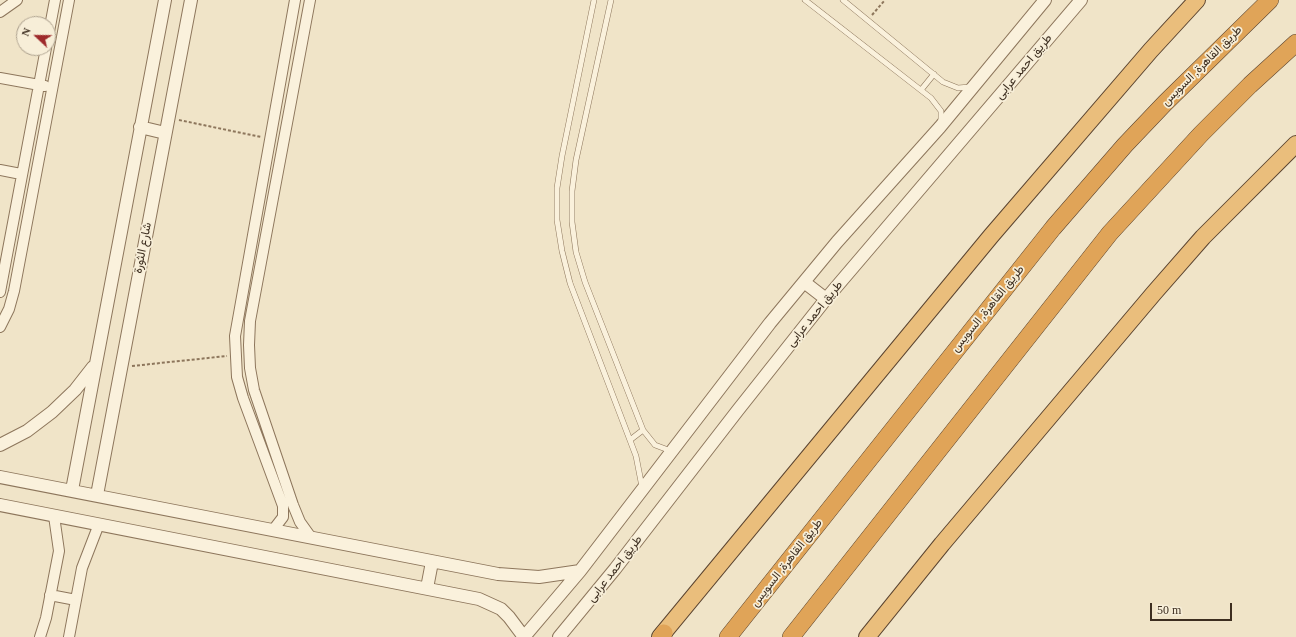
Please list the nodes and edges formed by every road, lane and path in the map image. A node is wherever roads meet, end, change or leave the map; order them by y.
1 (17, 0) edge
2 (55, 0) edge
3 (69, 0) edge
4 (165, 0) edge
5 (190, 0) edge
6 (296, 0) edge
7 (310, 0) edge
8 (594, 0) edge
9 (611, 0) edge
10 (805, 0) edge
11 (843, 0) edge
12 (885, 0) edge
13 (1044, 0) edge
14 (1081, 0) edge
15 (1197, 0) edge
16 (1270, 0) edge
17 (0, 12) edge
18 (52, 16) edge
19 (868, 20) junction
20 (1296, 43) edge
21 (44, 56) edge
22 (934, 74) junction
23 (0, 78) edge
24 (39, 85) junction
25 (973, 86) junction
26 (52, 88) junction
27 (921, 90) junction
28 (168, 118) junction
29 (140, 127) junction
30 (940, 127) junction
31 (165, 132) junction
32 (270, 138) junction
33 (1296, 144) edge
34 (0, 170) edge
35 (21, 174) junction
36 (2, 268) edge
37 (804, 282) junction
38 (0, 292) edge
39 (826, 299) junction
40 (0, 327) edge
41 (235, 355) junction
42 (95, 364) junction
43 (121, 367) junction
44 (643, 430) junction
45 (630, 440) junction
46 (0, 445) edge
47 (672, 451) junction
48 (0, 477) edge
49 (643, 489) junction
50 (72, 490) junction
51 (97, 495) junction
52 (0, 505) edge
53 (54, 516) junction
54 (99, 524) junction
55 (273, 530) junction
56 (310, 536) junction
57 (432, 562) junction
58 (580, 571) junction
59 (427, 588) junction
60 (50, 595) junction
61 (76, 600) junction
62 (662, 636) edge
63 (40, 637) edge
64 (69, 637) edge
65 (524, 637) edge
66 (559, 637) edge
67 (728, 637) edge
68 (791, 637) edge
69 (867, 637) edge

1 - 17 street
2 - 18 street
3 - 26 street
4 - 29 street
5 - 28 street, شارع الثورة
6 - 32 street
7 - 56 street
8 - 45 lane
9 - 44 lane
10 - 27 lane
11 - 19 lane
12 - 19 path
13 - 25 street
14 - 39 street, طريق احمد عرابى
15 - 62 highway
16 - 67 highway, طريق القاهرة, السويس
19 - 22 lane
20 - 68 highway
21 - 24 street
22 - 25 lane
22 - 27 lane
23 - 24 street
24 - 26 street
24 - 35 street
25 - 30 street
26 - 40 street
27 - 30 lane
28 - 31 street, شارع الثورة
28 - 32 path
29 - 31 street
29 - 42 street
30 - 37 street
31 - 43 street, شارع الثورة
32 - 41 street
33 - 69 highway
34 - 35 street
35 - 36 street
36 - 38 street
37 - 39 street
37 - 47 street
39 - 66 street, طريق احمد عرابى
41 - 43 path
41 - 55 street
42 - 46 street
42 - 50 street
43 - 51 street, شارع الثورة
44 - 45 lane
44 - 47 lane
45 - 49 lane
47 - 49 street
48 - 50 street
49 - 58 street
50 - 51 street
51 - 55 street
52 - 53 street
53 - 54 street
53 - 60 street
54 - 59 street
54 - 61 street
55 - 56 street
56 - 57 street
57 - 58 street
57 - 59 street
58 - 65 street
59 - 65 street
60 - 61 street
60 - 63 street
61 - 64 street

